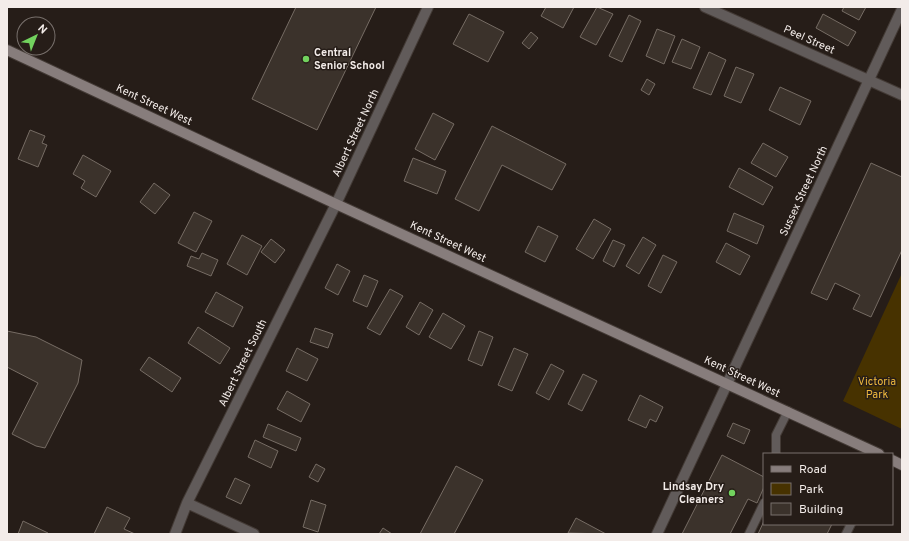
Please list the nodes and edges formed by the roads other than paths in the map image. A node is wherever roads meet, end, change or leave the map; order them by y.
1 (428, 7) edge
2 (706, 7) edge
3 (902, 9) edge
4 (7, 50) edge
5 (869, 80) junction
6 (902, 95) edge
7 (336, 204) junction
8 (729, 383) junction
9 (788, 412) junction
10 (776, 453) edge
11 (877, 453) edge
12 (893, 460) edge
13 (902, 465) edge
14 (187, 503) junction
15 (763, 505) edge
16 (850, 525) edge
17 (175, 534) edge
18 (254, 534) edge
19 (657, 534) edge
20 (749, 534) edge
21 (846, 534) edge

1 - 7 street, Albert Street North
2 - 5 street, Peel Street
3 - 5 street, Sussex Street North
4 - 7 main road, Kent Street West
5 - 6 street, Peel Street
5 - 8 street, Sussex Street North
7 - 8 main road, Kent Street West
7 - 14 street, Albert Street South
8 - 9 main road, Kent Street West
8 - 19 street, Sussex Street North
9 - 10 lane
9 - 11 main road, Kent Street West
12 - 13 main road
14 - 17 street, Albert Street South
14 - 18 street
15 - 20 lane
16 - 21 lane

